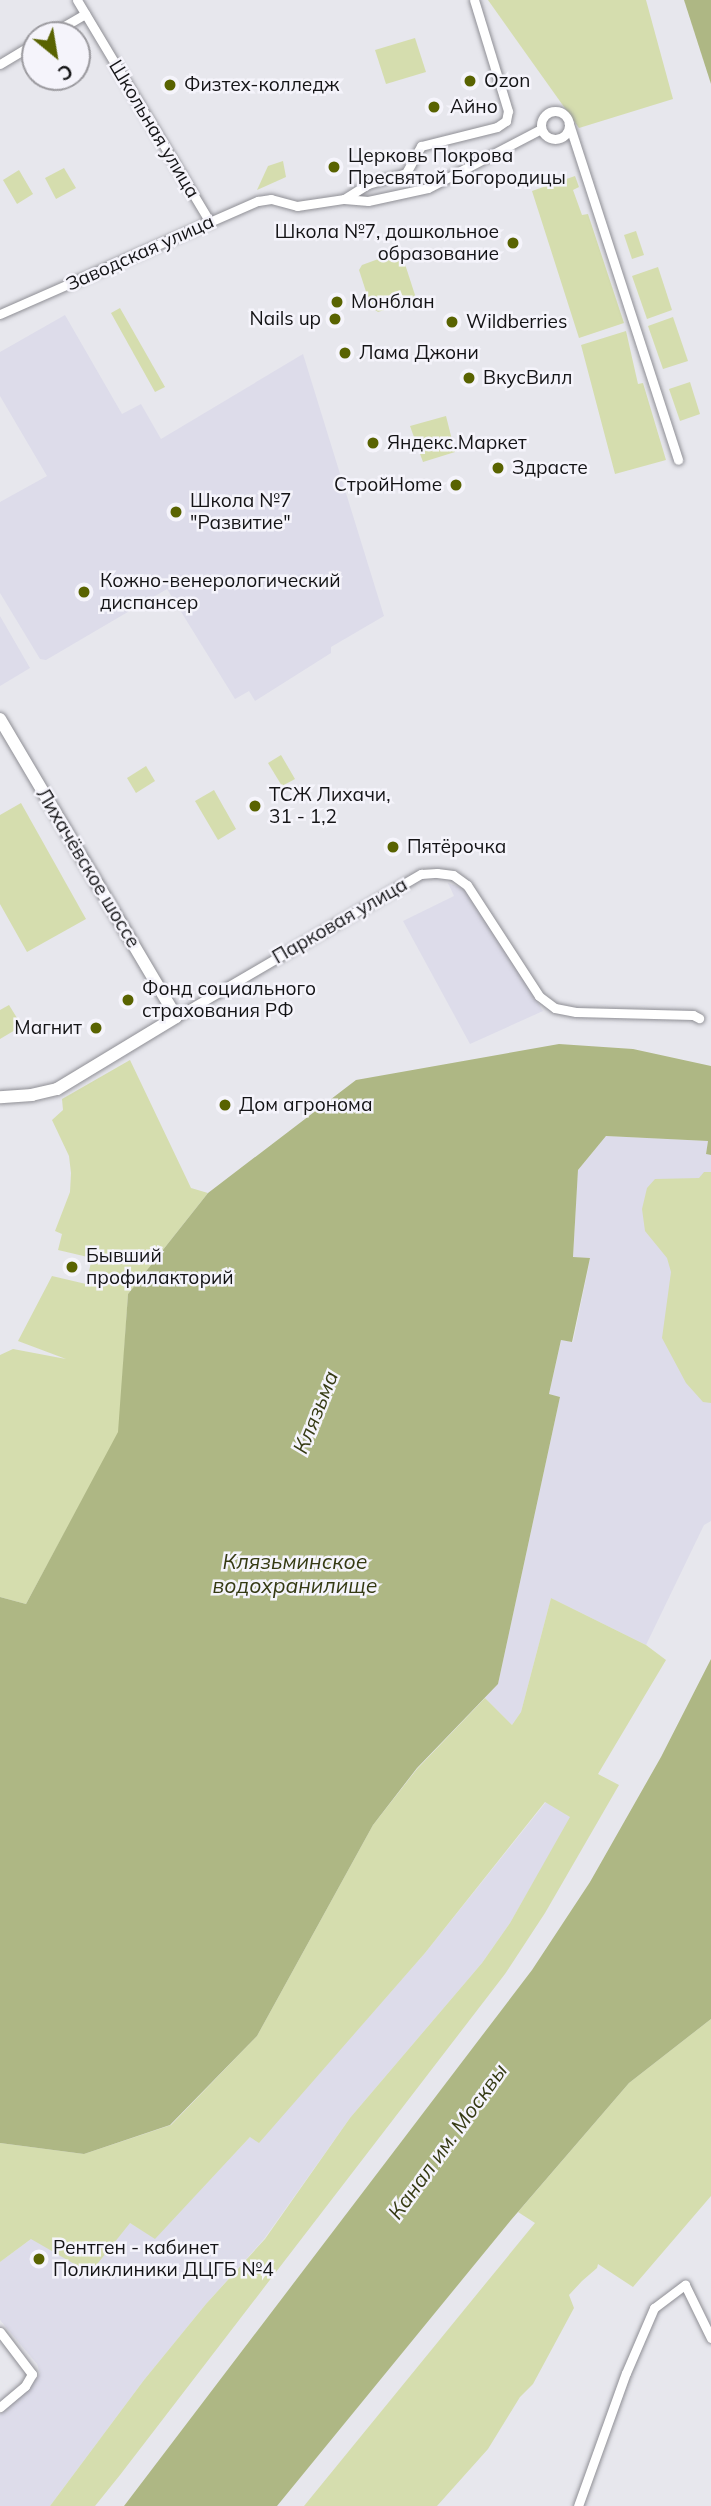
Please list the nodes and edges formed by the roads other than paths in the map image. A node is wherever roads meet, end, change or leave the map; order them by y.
1 (76, 0) edge
2 (474, 0) edge
3 (85, 13) junction
4 (72, 21) edge
5 (21, 51) edge
6 (0, 64) edge
7 (569, 124) junction
8 (541, 129) junction
9 (344, 199) junction
10 (211, 222) junction
11 (1, 312) edge
12 (678, 460) dead end
13 (0, 719) edge
14 (176, 1017) junction
15 (699, 1018) dead end
16 (0, 1097) edge
17 (0, 2332) edge
18 (711, 2338) edge
19 (0, 2407) edge
20 (578, 2506) edge

1 - 3 street, Школьная улица
2 - 9 street
3 - 4 street
3 - 10 street, Школьная улица
5 - 6 street
7 - 8 street
7 - 8 street
7 - 12 street
8 - 9 street
9 - 10 street, Заводская улица
10 - 11 street, Заводская улица
13 - 14 street, Лихачёвское шоссе
14 - 15 street, Парковая улица
14 - 16 street, Парковая улица
17 - 19 street
18 - 20 street

